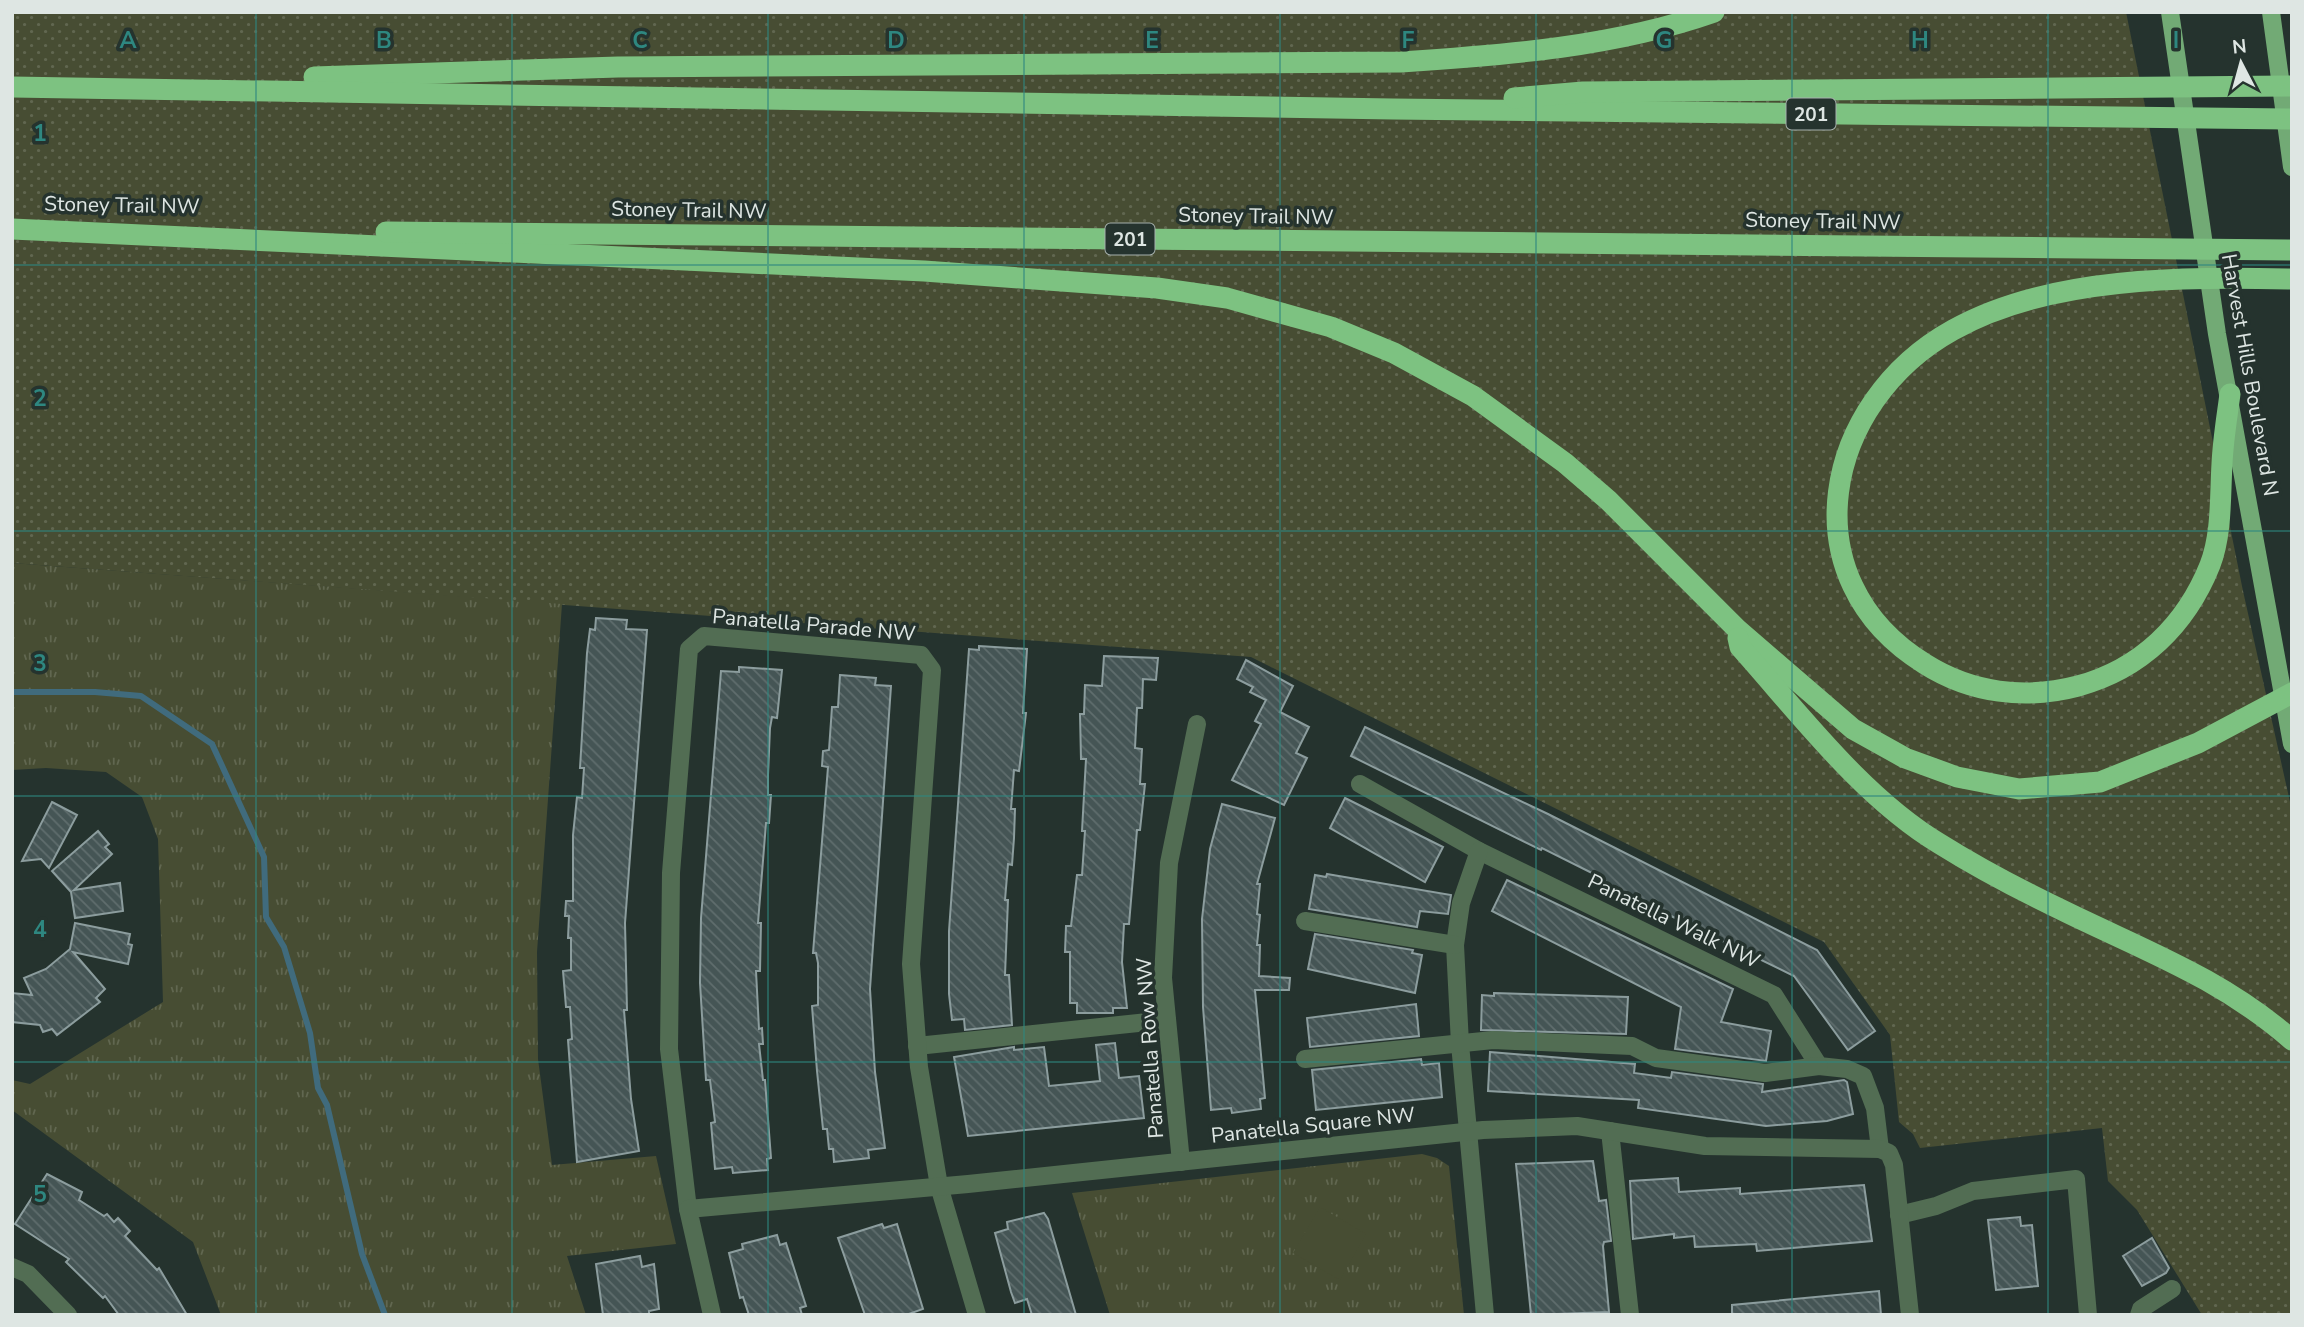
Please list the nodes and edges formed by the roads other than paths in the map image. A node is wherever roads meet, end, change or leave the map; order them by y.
1 (1714, 12) edge
2 (2272, 15) edge
3 (2171, 17) edge
4 (53, 86) junction
5 (2292, 86) edge
6 (12, 87) edge
7 (1393, 109) junction
8 (2292, 119) edge
9 (2292, 167) edge
10 (12, 229) edge
11 (2292, 250) edge
12 (2292, 279) edge
13 (2230, 394) junction
14 (1737, 629) junction
15 (2287, 695) edge
16 (1197, 724) dead end
17 (2292, 744) edge
18 (1360, 784) dead end
19 (1479, 851) junction
20 (1305, 920) dead end
21 (1455, 945) junction
22 (1167, 1020) junction
23 (2292, 1040) edge
24 (1460, 1044) junction
25 (917, 1046) junction
26 (1305, 1059) dead end
27 (1819, 1066) junction
28 (1469, 1131) junction
29 (1610, 1131) junction
30 (1880, 1149) junction
31 (1181, 1162) junction
32 (939, 1186) junction
33 (688, 1209) junction
34 (1899, 1215) junction
35 (12, 1267) edge
36 (2172, 1289) dead end
37 (68, 1315) edge
38 (712, 1315) edge
39 (977, 1315) edge
40 (1486, 1315) edge
41 (1630, 1315) edge
42 (1910, 1315) edge
43 (2088, 1315) edge
44 (2139, 1315) edge

1 - 4 highway
2 - 9 main road
3 - 13 main road, Harvest Hills Boulevard N
4 - 6 highway, 201
4 - 7 highway, 201
5 - 7 highway
7 - 8 highway, 201
10 - 11 highway, Stoney Trail NW / 201
10 - 14 highway
12 - 13 highway
13 - 15 main road, Harvest Hills Boulevard N
14 - 15 highway
14 - 23 highway
15 - 17 main road, Harvest Hills Boulevard N
16 - 22 street, Panatella Row NW
18 - 19 street, Panatella Walk NW
19 - 21 street
19 - 27 street, Panatella Walk NW
20 - 21 street
21 - 24 street
22 - 25 street
22 - 31 street, Panatella Row NW
24 - 26 street
24 - 27 street
24 - 28 street
25 - 32 street, Panatella Parade NW
25 - 33 street, Panatella Parade NW
27 - 30 street
28 - 29 street, Panatella Square NW
28 - 31 street, Panatella Square NW
28 - 40 street
29 - 30 street, Panatella Square NW
29 - 41 street
30 - 34 street
31 - 32 street, Panatella Square NW
32 - 33 street, Panatella Square NW
32 - 39 street, Panatella Parade NW
33 - 38 street
34 - 42 street
34 - 43 street
35 - 37 street
36 - 44 street

